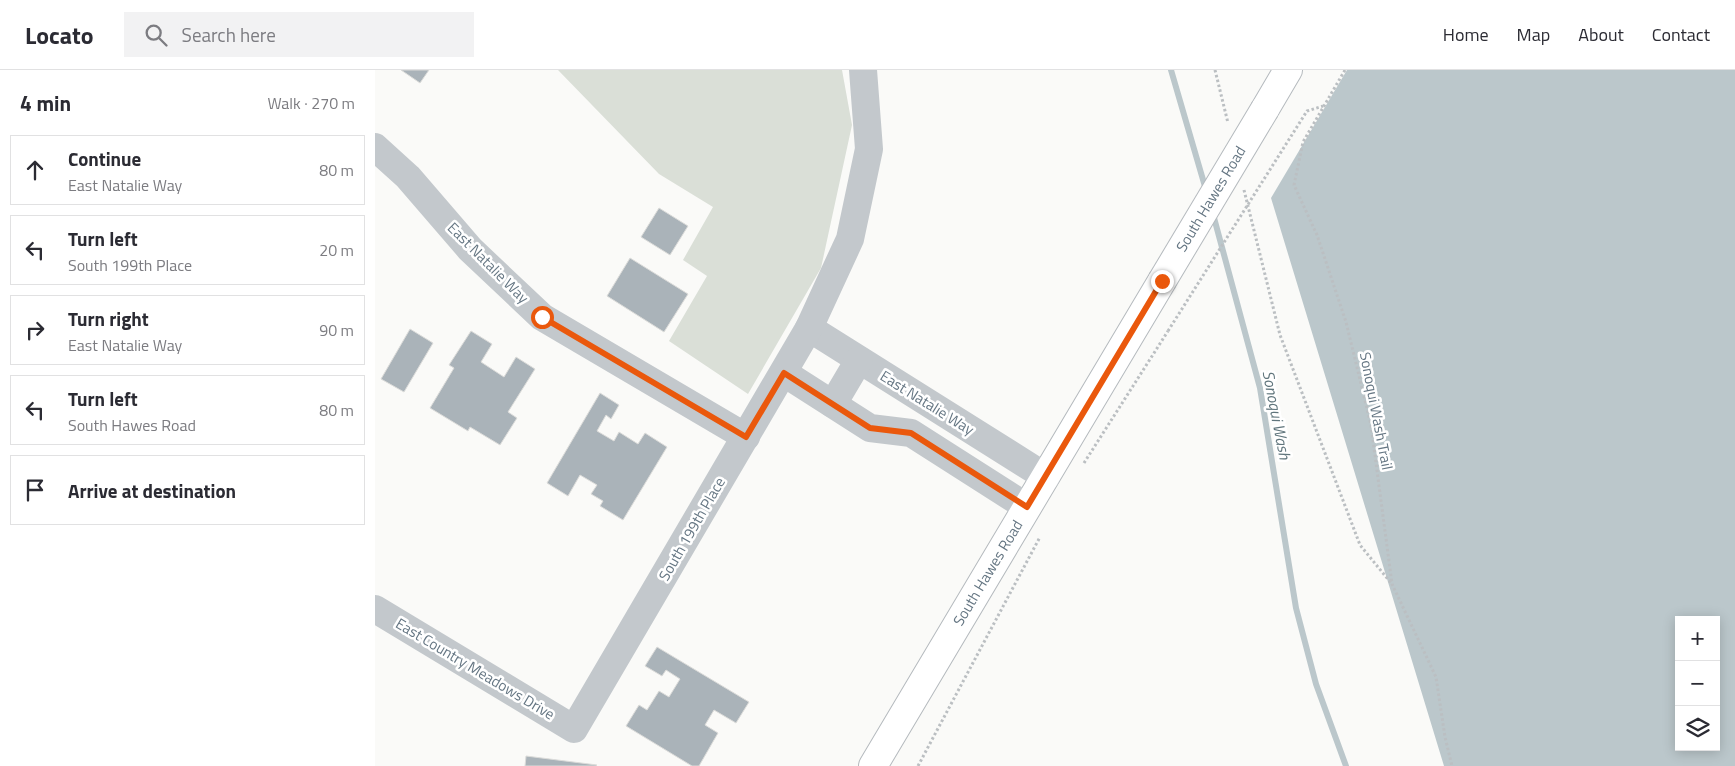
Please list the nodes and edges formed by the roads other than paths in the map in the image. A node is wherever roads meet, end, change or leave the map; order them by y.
1 (863, 70) edge
2 (1288, 70) edge
3 (375, 147) edge
4 (809, 328) junction
5 (859, 360) junction
6 (784, 373) junction
7 (833, 404) junction
8 (746, 437) junction
9 (1045, 477) junction
10 (1027, 507) junction
11 (375, 609) edge
12 (574, 729) joint
13 (873, 766) edge

1 - 4 street, South 199th Place
2 - 9 main road, South Hawes Road, bridge
3 - 8 street, East Natalie Way
4 - 5 street, East Natalie Way
4 - 6 street, South 199th Place
5 - 7 street
5 - 9 street, East Natalie Way
6 - 7 street
6 - 8 street, South 199th Place
7 - 10 street
8 - 12 street, South 199th Place
9 - 10 main road, South Hawes Road
10 - 13 main road, South Hawes Road
11 - 12 street, East Country Meadows Drive

